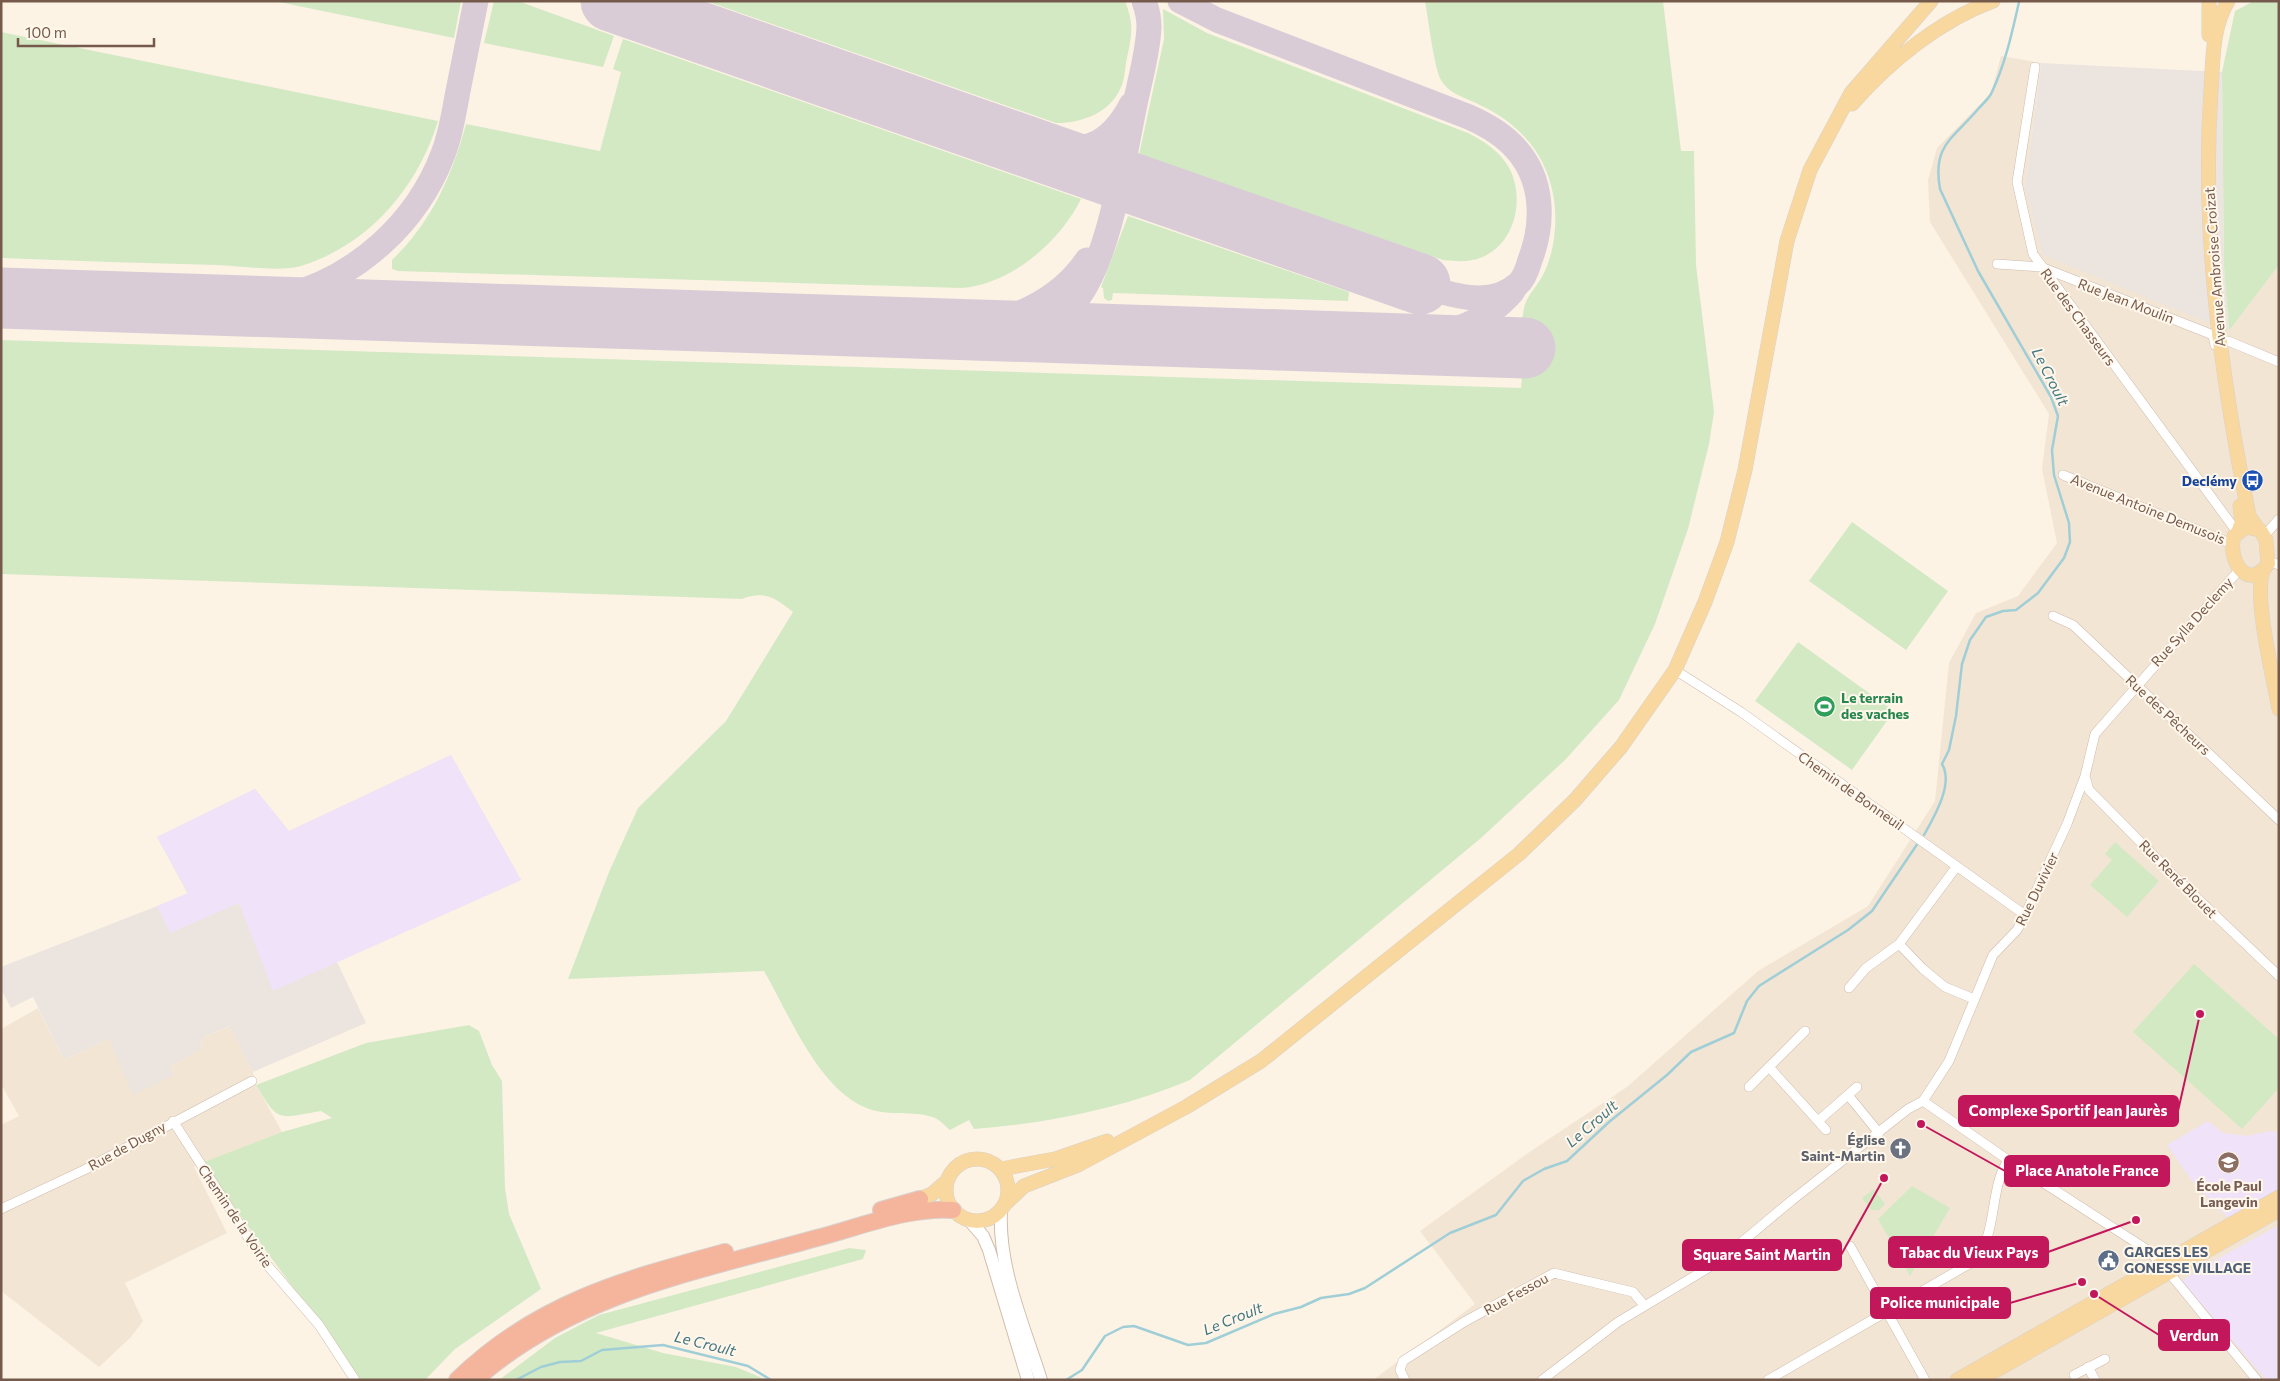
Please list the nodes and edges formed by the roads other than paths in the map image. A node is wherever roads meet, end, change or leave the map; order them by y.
1 (1931, 1) edge
2 (1993, 1) edge
3 (2209, 1) edge
4 (2228, 1) edge
5 (2035, 67) dead end
6 (1828, 134) junction
7 (1997, 264) dead end
8 (2040, 267) junction
9 (2216, 338) junction
10 (2279, 362) edge
11 (2063, 475) dead end
12 (2279, 519) edge
13 (2261, 532) junction
14 (2236, 535) junction
15 (2271, 565) edge
16 (2243, 572) junction
17 (2053, 616) dead end
18 (2264, 623) junction
19 (1694, 628) junction
20 (1675, 670) junction
21 (2136, 685) junction
22 (1651, 704) junction
23 (2279, 709) edge
24 (2085, 776) junction
25 (2279, 820) edge
26 (1957, 866) junction
27 (2025, 915) junction
28 (1899, 944) junction
29 (2279, 976) edge
30 (1849, 988) dead end
31 (1974, 999) junction
32 (1805, 1031) dead end
33 (1770, 1068) junction
34 (252, 1081) dead end
35 (1857, 1087) dead end
36 (1749, 1088) dead end
37 (1848, 1095) junction
38 (1923, 1101) junction
39 (174, 1121) junction
40 (1818, 1121) junction
41 (1143, 1129) junction
42 (1826, 1130) dead end
43 (1879, 1133) junction
44 (2008, 1160) junction
45 (1001, 1169) junction
46 (947, 1181) junction
47 (2279, 1197) edge
48 (920, 1199) joint
49 (1003, 1207) junction
50 (1, 1209) edge
51 (953, 1210) junction
52 (2279, 1210) edge
53 (970, 1221) junction
54 (1850, 1246) dead end
55 (2166, 1268) junction
56 (1644, 1305) junction
57 (1888, 1311) junction
58 (2105, 1359) dead end
59 (2088, 1367) junction
60 (2074, 1375) dead end
61 (355, 1380) edge
62 (457, 1380) edge
63 (475, 1380) edge
64 (1028, 1380) edge
65 (1041, 1380) edge
66 (1405, 1380) edge
67 (1542, 1380) edge
68 (1768, 1380) edge
69 (1925, 1380) edge
70 (1957, 1380) edge
71 (1979, 1380) edge
72 (2095, 1380) edge
73 (2257, 1380) edge

1 - 6 main road
2 - 6 main road
3 - 9 main road, Avenue Ambroise Croizat
4 - 9 main road, Avenue Ambroise Croizat
5 - 8 street, Rue des Chasseurs
6 - 19 main road
7 - 8 street, Rue Jean Moulin
8 - 9 street, Rue Jean Moulin
8 - 14 street, Rue des Chasseurs
9 - 10 street, Rue Jean Moulin
9 - 13 main road, Avenue Ambroise Croizat
9 - 14 main road, Avenue Ambroise Croizat
11 - 14 street, Avenue Antoine Demusois
12 - 13 street
13 - 14 main road
13 - 15 main road
14 - 16 main road
15 - 16 main road
15 - 18 main road
16 - 18 main road
16 - 21 street, Rue Sylla Declemy
17 - 21 street, Rue des Pêcheurs
18 - 23 main road
19 - 20 main road
19 - 22 main road
20 - 22 main road
20 - 26 street, Chemin de Bonneuil
21 - 24 street, Rue Sylla Declemy
21 - 25 street, Rue des Pêcheurs
22 - 41 main road
24 - 27 street, Rue Duvivier
24 - 29 street, Rue René Blouet
26 - 27 street, Chemin de Bonneuil
26 - 28 street
27 - 31 street, Rue Duvivier
28 - 30 street
28 - 31 street
31 - 38 street, Rue Duvivier
32 - 33 street
33 - 36 street
33 - 40 street
34 - 39 street, Rue de Dugny
35 - 37 street
37 - 40 street
37 - 43 street
38 - 43 street
38 - 44 street
39 - 50 street, Rue de Dugny
39 - 61 street, Chemin de la Voirie
40 - 42 street
41 - 45 main road
41 - 49 main road
43 - 56 street
44 - 55 street
44 - 57 street
45 - 46 main road
45 - 49 main road
46 - 48 main road
46 - 51 main road
47 - 55 main road
48 - 62 highway
49 - 53 main road
49 - 65 main road
51 - 53 main road
51 - 63 highway
52 - 55 main road
53 - 64 main road
54 - 57 street
55 - 70 main road
55 - 71 main road
55 - 73 street
56 - 66 street, Rue Fessou
56 - 67 street
57 - 68 street
57 - 69 street
58 - 59 street
59 - 60 street
59 - 72 street

